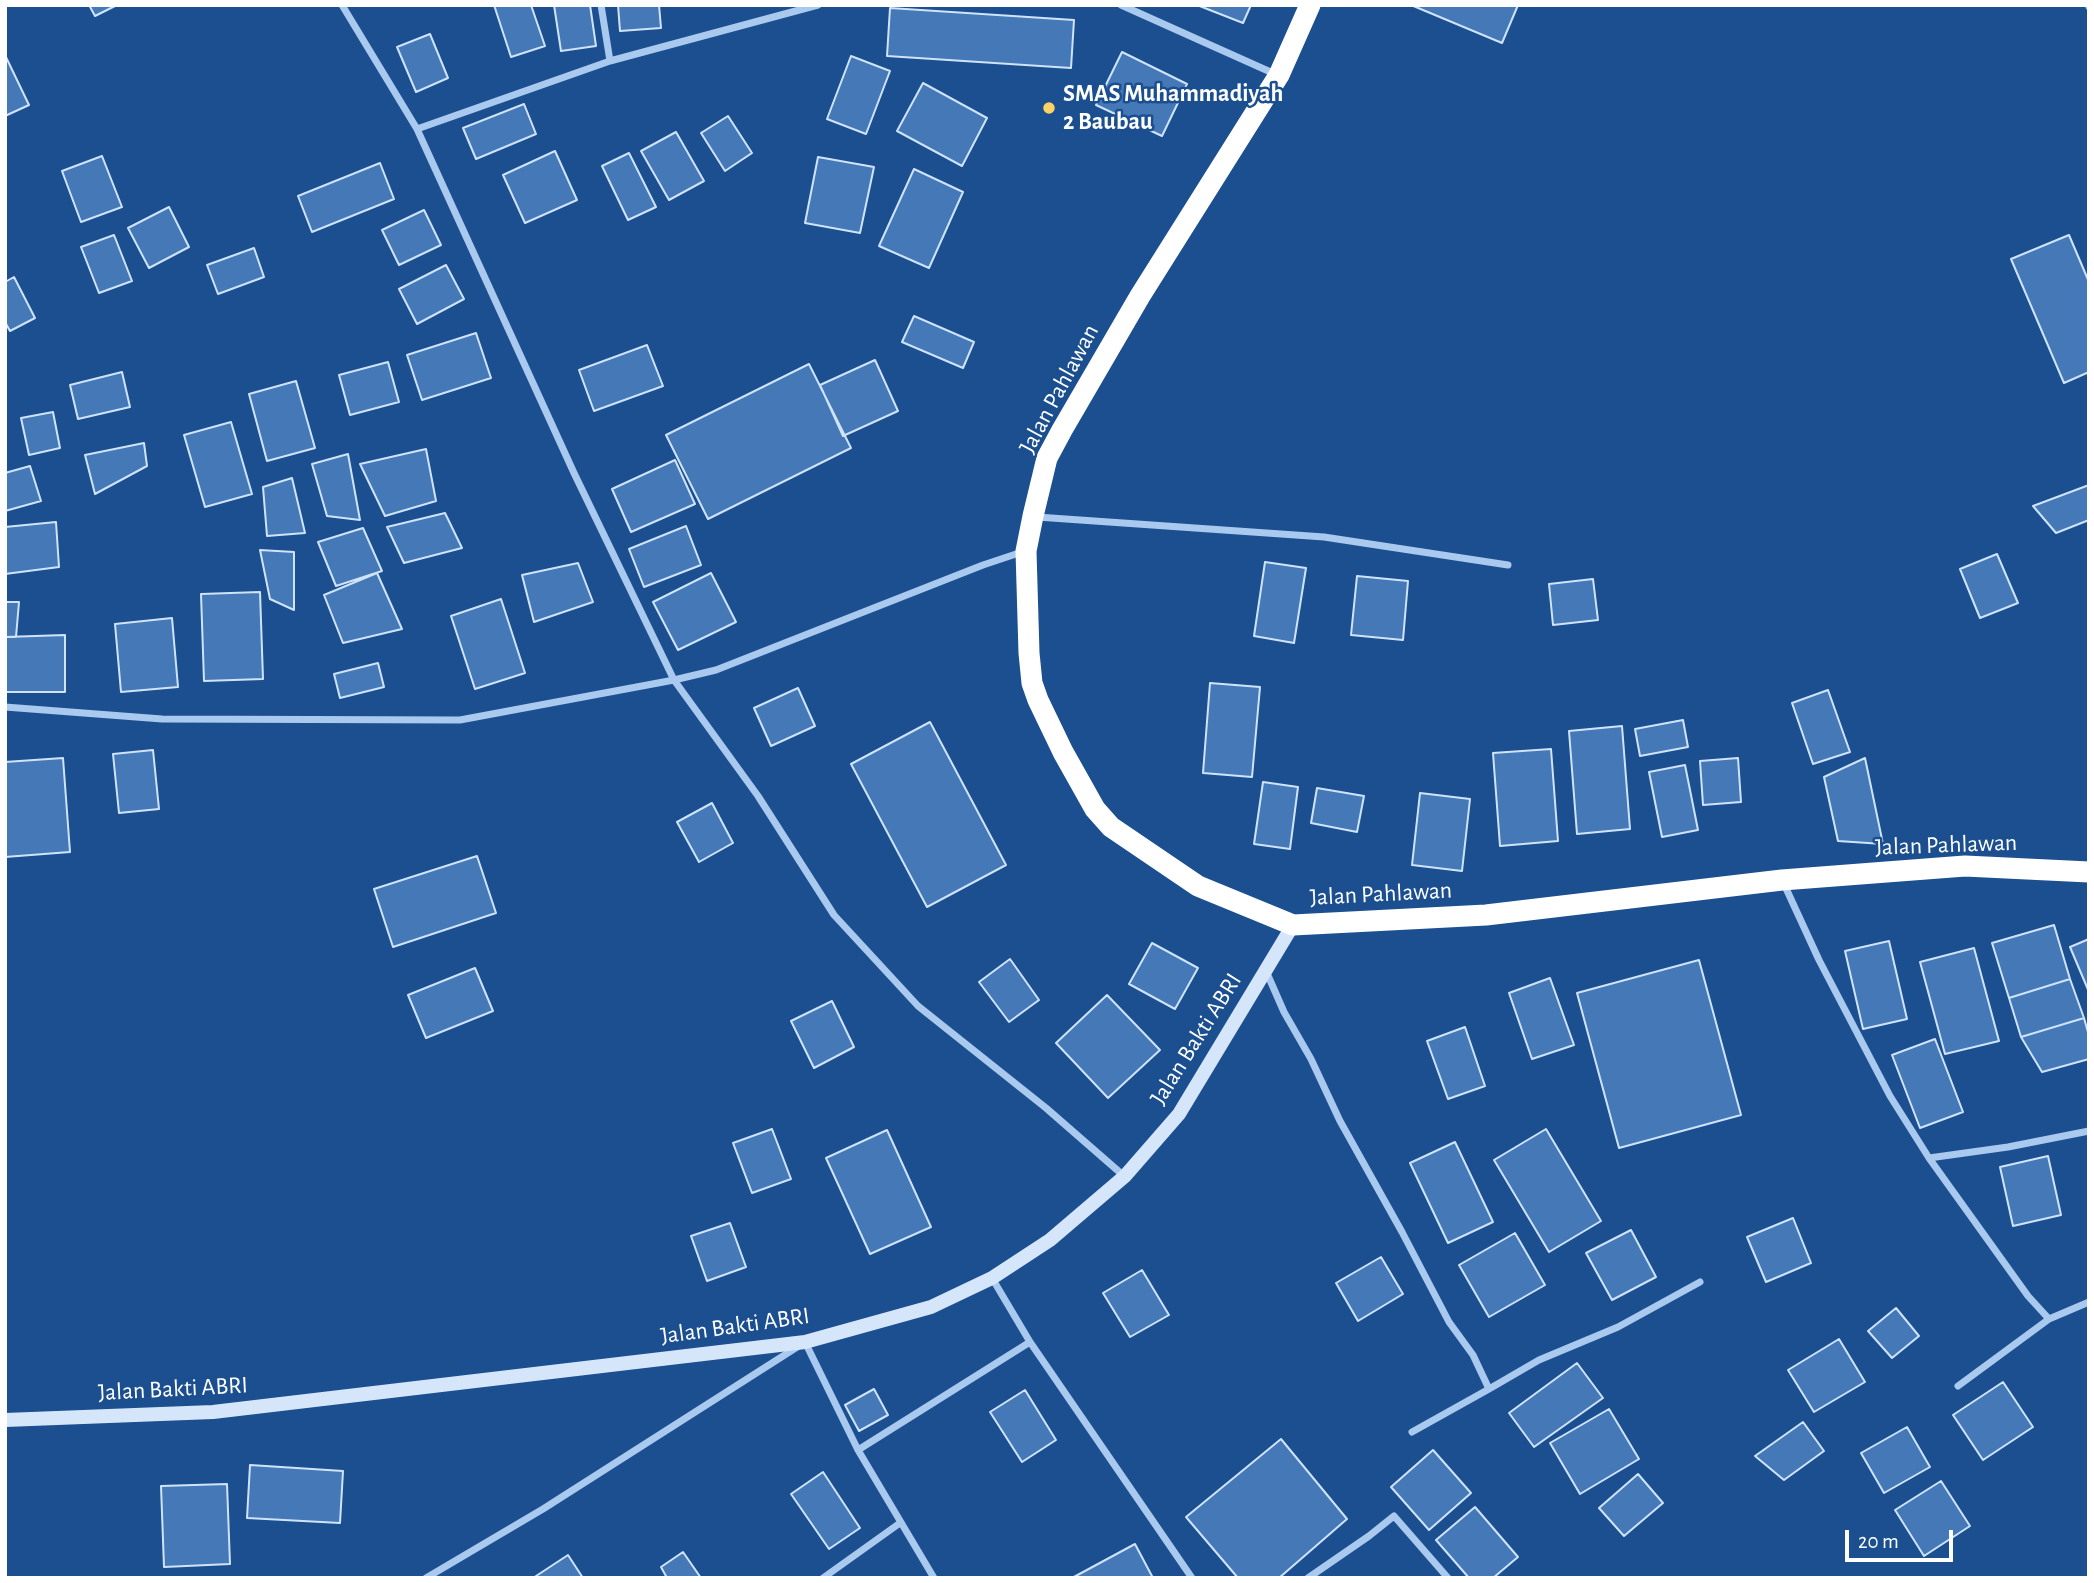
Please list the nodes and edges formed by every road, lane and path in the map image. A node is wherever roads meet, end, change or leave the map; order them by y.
1 (342, 5) edge
2 (601, 5) edge
3 (818, 5) edge
4 (1121, 5) edge
5 (1310, 5) edge
6 (610, 61) junction
7 (1279, 75) junction
8 (417, 129) junction
9 (1033, 516) junction
10 (1026, 551) junction
11 (1508, 565) dead end
12 (674, 680) junction
13 (5, 707) edge
14 (2089, 872) edge
15 (1782, 880) junction
16 (1293, 925) junction
17 (1266, 971) junction
18 (2089, 1131) edge
19 (1929, 1158) junction
20 (1125, 1176) junction
21 (992, 1278) junction
22 (1700, 1282) dead end
23 (2089, 1302) edge
24 (2049, 1319) junction
25 (805, 1342) junction
26 (1030, 1342) junction
27 (1958, 1387) dead end
28 (1489, 1389) junction
29 (5, 1420) edge
30 (1412, 1432) dead end
31 (858, 1450) junction
32 (901, 1523) junction
33 (438, 1575) edge
34 (426, 1578) edge
35 (824, 1578) edge
36 (934, 1578) edge
37 (1192, 1578) edge
38 (1308, 1578) edge
39 (1448, 1578) edge

1 - 8 street
2 - 6 street
3 - 6 street
4 - 7 street
5 - 7 highway, Jalan Pahlawan
6 - 8 street
7 - 9 highway, Jalan Pahlawan
8 - 12 street
9 - 10 highway, Jalan Pahlawan
9 - 11 street
10 - 12 street
10 - 16 highway, Jalan Pahlawan
12 - 13 street
12 - 20 street
14 - 15 highway, Jalan Pahlawan
15 - 16 highway, Jalan Pahlawan
15 - 19 street
16 - 17 street, Jalan Bakti ABRI
17 - 20 street, Jalan Bakti ABRI
17 - 28 street
18 - 19 street
19 - 24 street
20 - 21 street, Jalan Bakti ABRI
21 - 25 street, Jalan Bakti ABRI
21 - 26 street
22 - 28 street
23 - 24 street
24 - 27 street
25 - 29 street, Jalan Bakti ABRI
25 - 31 street
25 - 33 street
26 - 31 street
26 - 37 street
28 - 30 street
31 - 32 street
32 - 35 street
32 - 36 street
33 - 34 street
38 - 39 street

